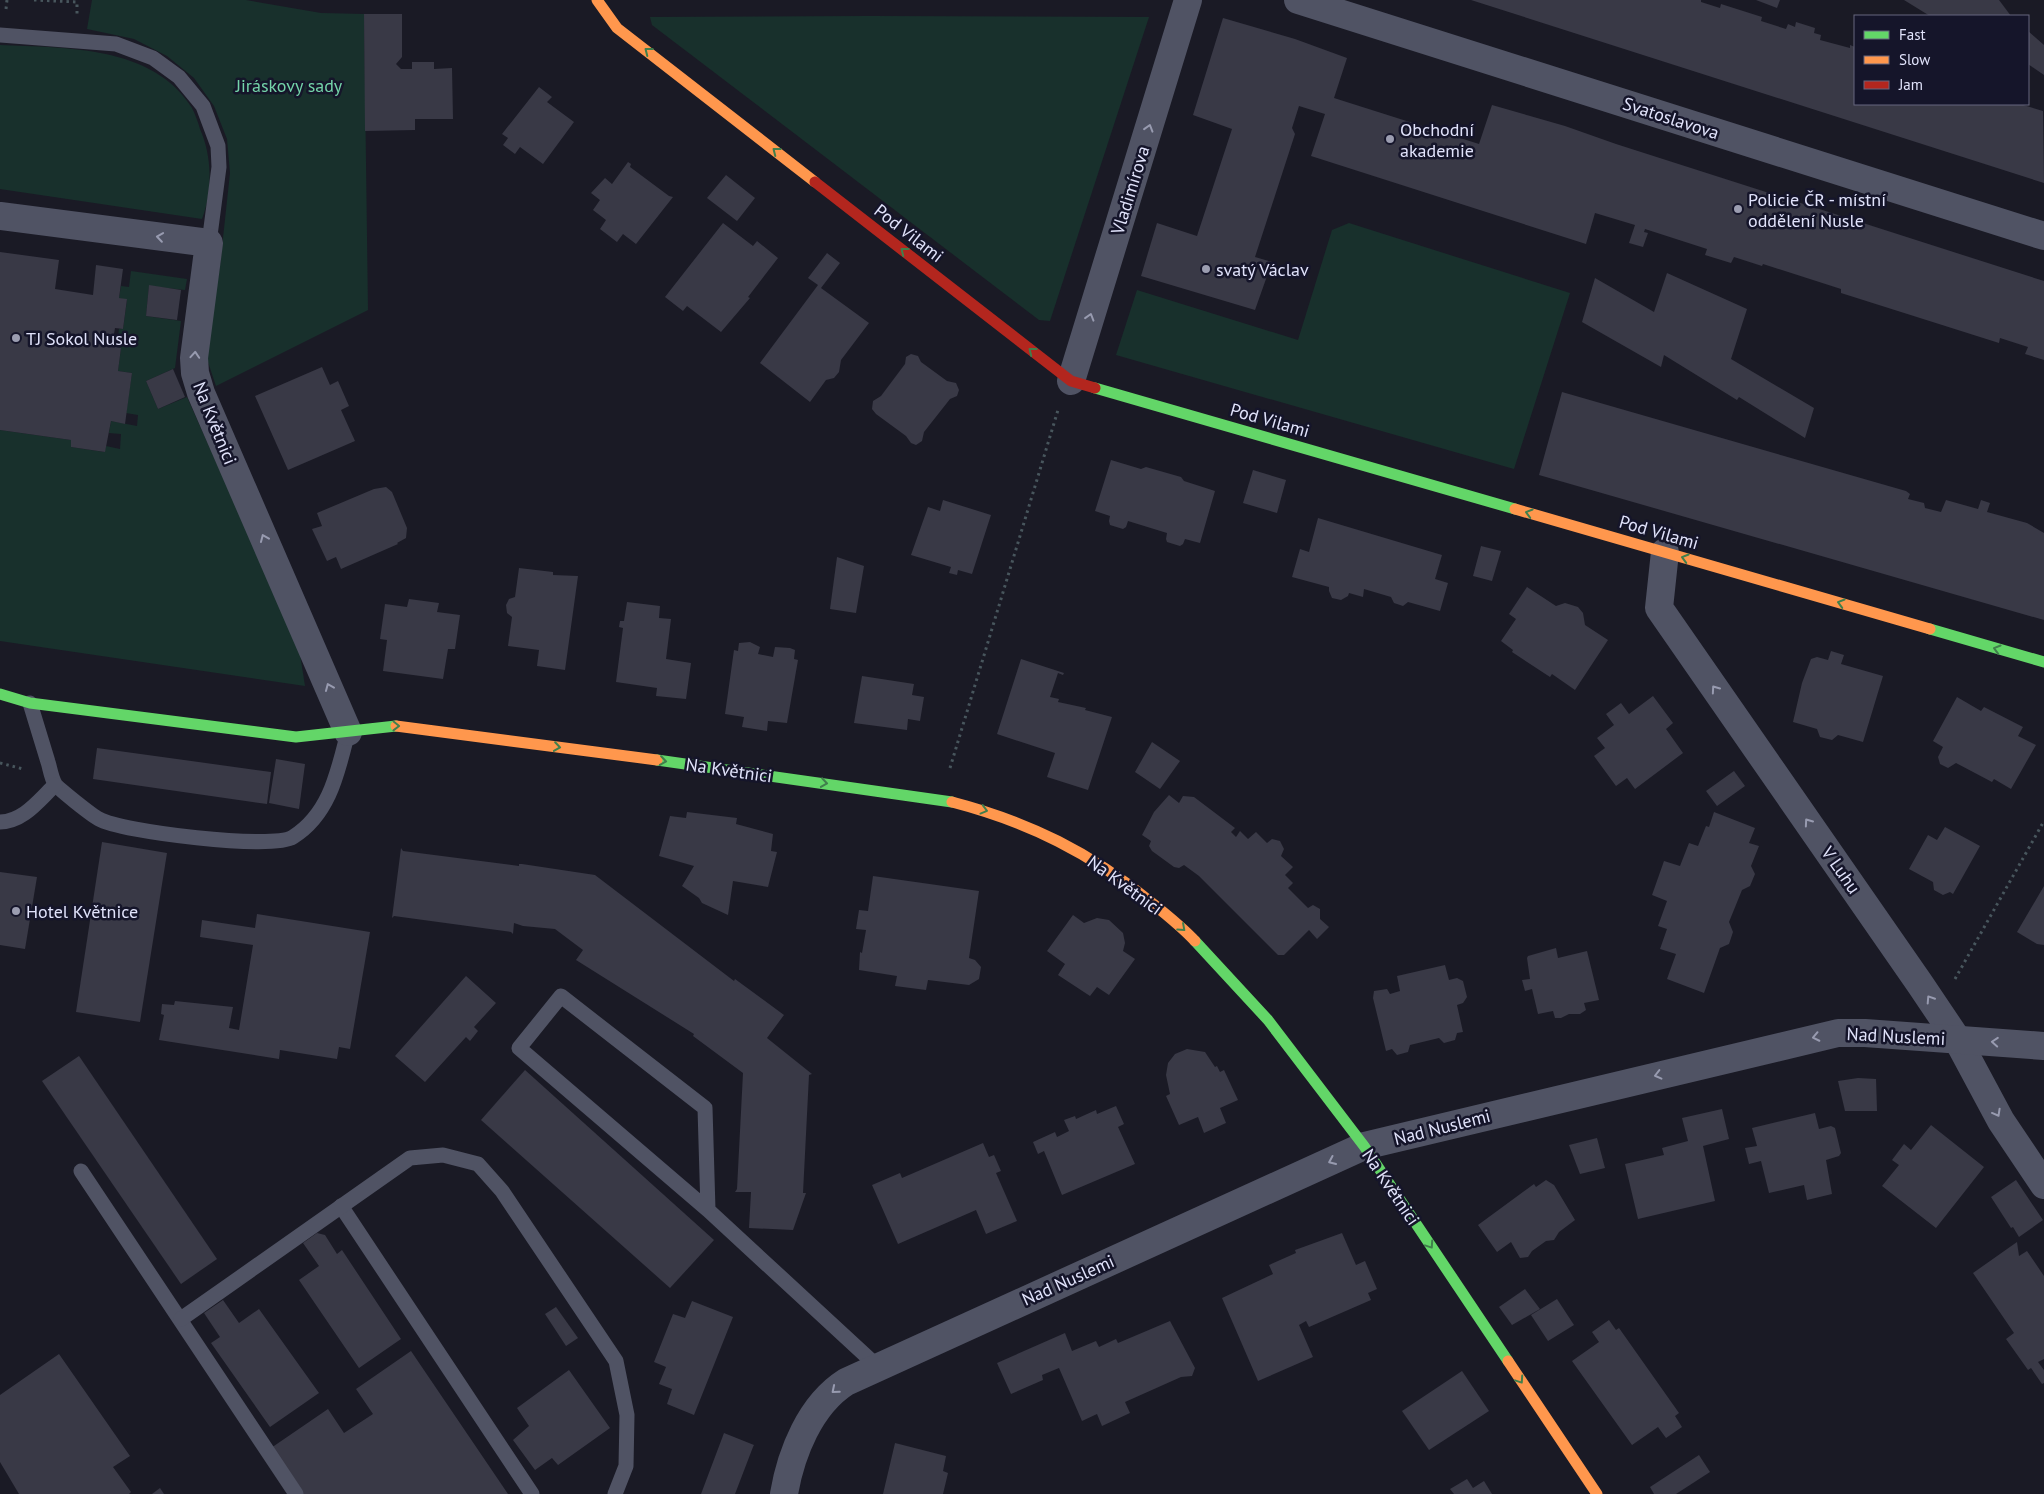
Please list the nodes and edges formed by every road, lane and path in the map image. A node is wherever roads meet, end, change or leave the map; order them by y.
1 (34, 0) edge
2 (44, 0) edge
3 (597, 0) edge
4 (1188, 0) edge
5 (1298, 0) edge
6 (77, 9) dead end
7 (0, 35) edge
8 (0, 216) edge
9 (2044, 236) edge
10 (209, 243) junction
11 (1066, 392) junction
12 (1664, 552) junction
13 (2044, 662) edge
14 (0, 694) edge
15 (30, 704) junction
16 (348, 732) junction
17 (948, 774) dead end
18 (55, 785) junction
19 (2044, 821) edge
20 (0, 822) edge
21 (1954, 978) dead end
22 (1957, 1039) junction
23 (2044, 1046) edge
24 (1364, 1146) junction
25 (81, 1171) dead end
26 (2044, 1184) edge
27 (341, 1206) junction
28 (708, 1210) junction
29 (181, 1319) junction
30 (877, 1366) junction
31 (296, 1494) edge
32 (532, 1494) edge
33 (614, 1494) edge
34 (784, 1494) edge
35 (1597, 1494) edge

1 - 2 path
2 - 6 path
11 -> 3 street, Pod Vilami
11 -> 4 street, Vladimírova
5 - 9 street, Svatoslavova
7 - 10 lane
10 -> 8 street
16 -> 10 street, Na Květnici
12 -> 11 street, Pod Vilami
11 - 17 path
13 -> 12 street, Pod Vilami
22 -> 12 street, V Luhu
14 - 15 street, Na Květnici
15 - 16 street, Na Květnici
15 - 18 lane
16 - 18 lane
16 -> 24 street, Na Květnici
18 - 20 lane
19 - 21 path
23 -> 22 street, Nad Nuslemi
22 -> 24 street, Nad Nuslemi
22 -> 26 street, V Luhu
24 -> 30 street, Nad Nuslemi
24 -> 35 street, Na Květnici
25 - 29 lane
27 - 29 lane
27 - 32 lane
27 - 33 lane
28 - 28 lane
28 - 30 lane
29 - 31 lane
30 -> 34 street, Nad Nuslemi

